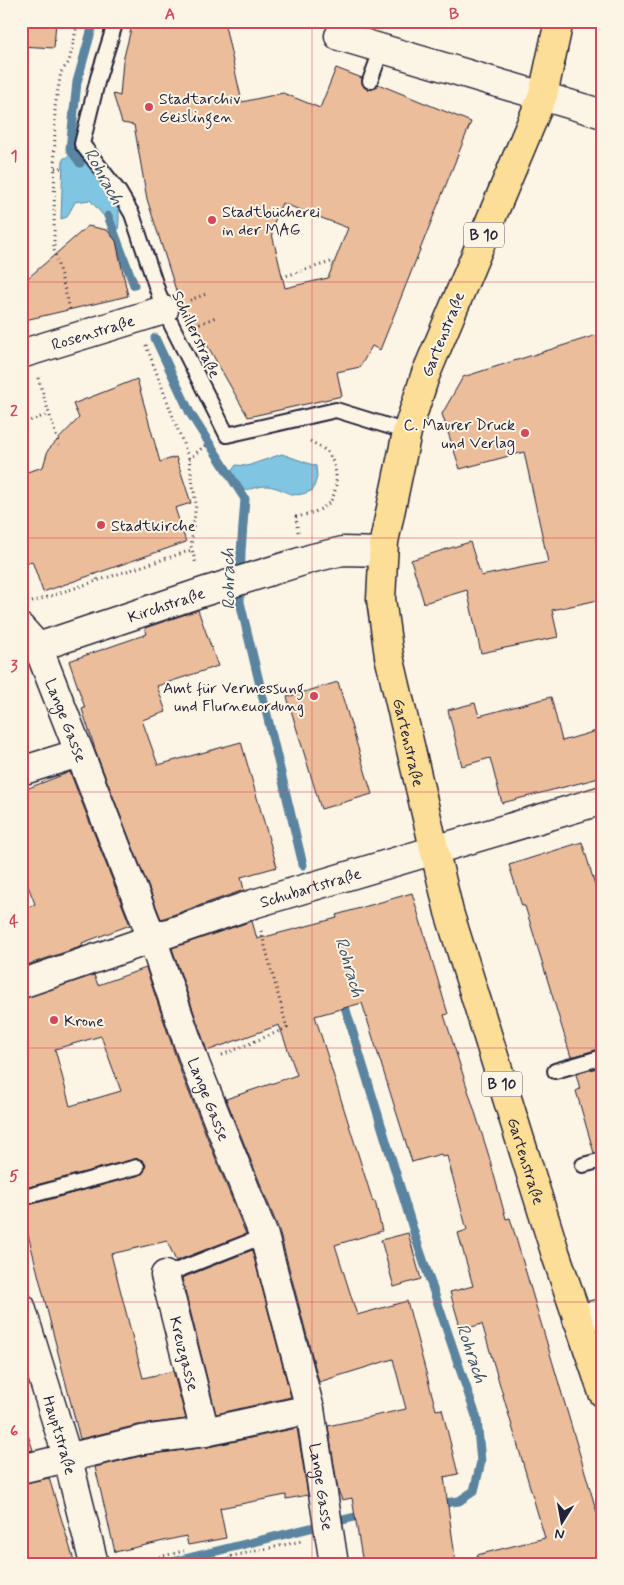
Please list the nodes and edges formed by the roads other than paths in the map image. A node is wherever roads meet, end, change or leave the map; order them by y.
1 (116, 21) edge
2 (559, 21) edge
3 (339, 36) dead end
4 (382, 48) junction
5 (370, 81) dead end
6 (543, 95) junction
7 (603, 114) edge
8 (164, 310) junction
9 (25, 352) edge
10 (407, 432) junction
11 (384, 552) junction
12 (29, 626) edge
13 (79, 753) junction
14 (21, 771) edge
15 (603, 800) edge
16 (434, 851) junction
17 (152, 938) junction
18 (21, 984) edge
19 (603, 1057) edge
20 (555, 1071) dead end
21 (603, 1160) edge
22 (583, 1165) dead end
23 (137, 1167) dead end
24 (21, 1198) edge
25 (264, 1236) junction
26 (165, 1274) joint
27 (21, 1307) edge
28 (603, 1313) edge
29 (577, 1319) junction
30 (26, 1334) edge
31 (603, 1393) edge
32 (310, 1409) junction
33 (205, 1432) junction
34 (68, 1459) junction
35 (21, 1469) edge
36 (92, 1555) edge
37 (334, 1564) edge

1 - 8 lane, Schillerstraße
2 - 6 main road, Gartenstraße / B 10
3 - 4 street
4 - 5 lane
4 - 6 street
6 - 7 street
6 - 10 main road, Gartenstraße / B 10
8 - 9 street, Rosenstraße
8 - 10 lane, Schillerstraße
10 - 11 main road, Gartenstraße / B 10
11 - 12 street, Kirchstraße
11 - 16 main road, Gartenstraße / B 10
12 - 13 street, Lange Gasse
13 - 14 street
13 - 17 street, Lange Gasse
15 - 16 street, Schubartstraße
16 - 17 street, Schubartstraße
16 - 29 main road, Gartenstraße / B 10
17 - 18 street, Schubartstraße
17 - 25 street, Lange Gasse
19 - 20 lane
21 - 22 lane
23 - 24 lane
25 - 26 lane
25 - 32 street, Lange Gasse
26 - 33 street, Kreuzgasse
27 - 30 street, Hauptstraße
28 - 29 street
29 - 31 main road, Gartenstraße / B 10
30 - 34 street, Hauptstraße
32 - 33 street
32 - 37 street, Lange Gasse
33 - 34 street
34 - 35 street
34 - 36 street, Hauptstraße

